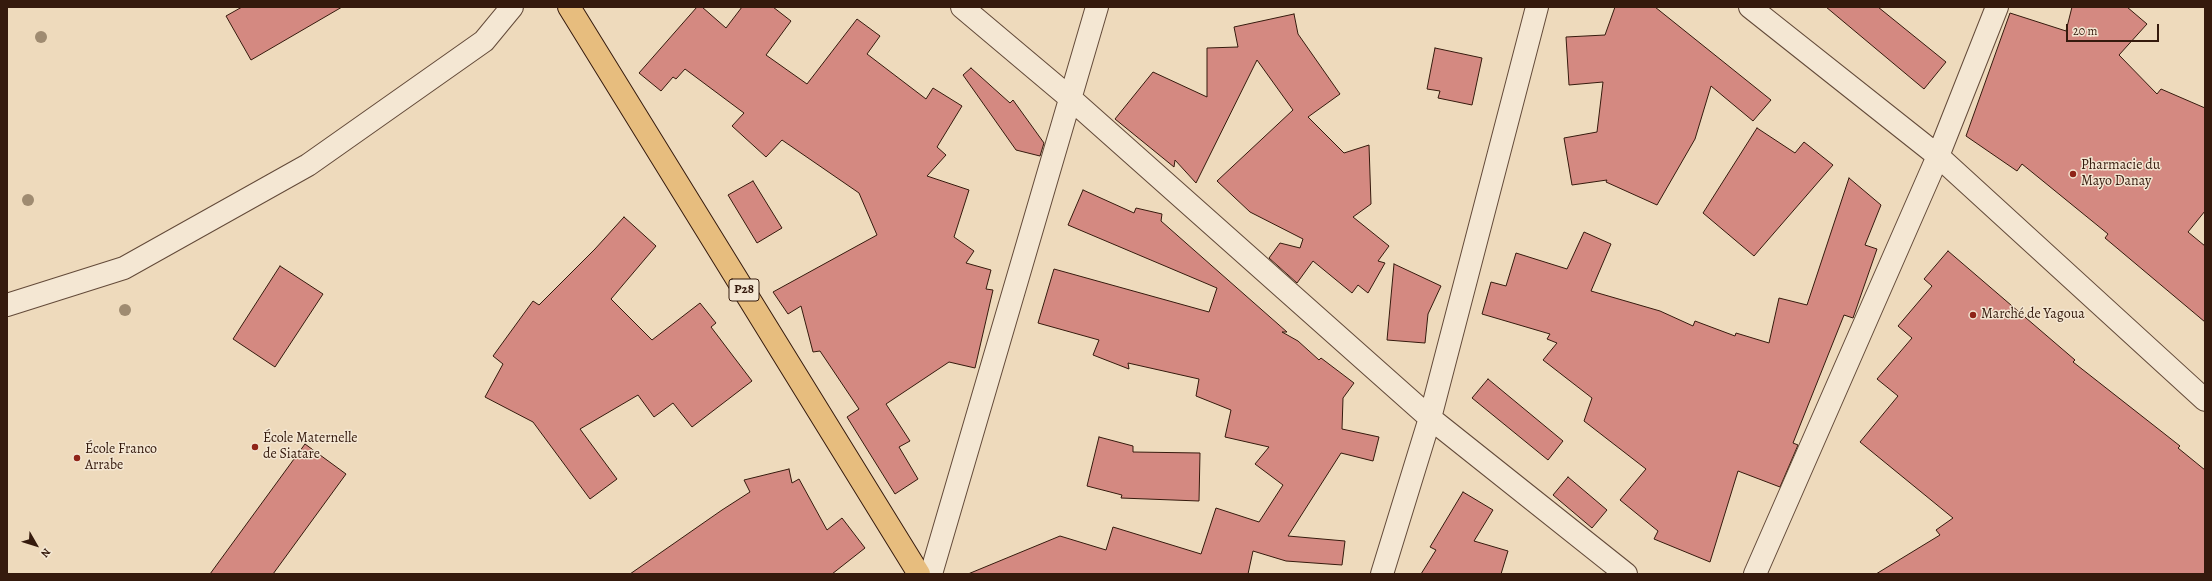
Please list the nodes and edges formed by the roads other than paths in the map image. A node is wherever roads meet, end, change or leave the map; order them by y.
1 (512, 7) edge
2 (569, 7) edge
3 (962, 7) edge
4 (1097, 7) edge
5 (1537, 7) edge
6 (1750, 7) edge
7 (1997, 7) edge
8 (1070, 98) junction
9 (1938, 156) junction
10 (7, 305) edge
11 (2205, 400) edge
12 (1430, 418) junction
13 (919, 574) edge
14 (931, 574) edge
15 (1382, 574) edge
16 (1626, 574) edge
17 (1755, 574) edge

1 - 10 street
2 - 13 main road, P28
3 - 8 street
4 - 8 street
5 - 12 street
6 - 9 street
7 - 9 street
8 - 12 street
8 - 14 street
9 - 11 street
9 - 17 street
12 - 15 street
12 - 16 street

